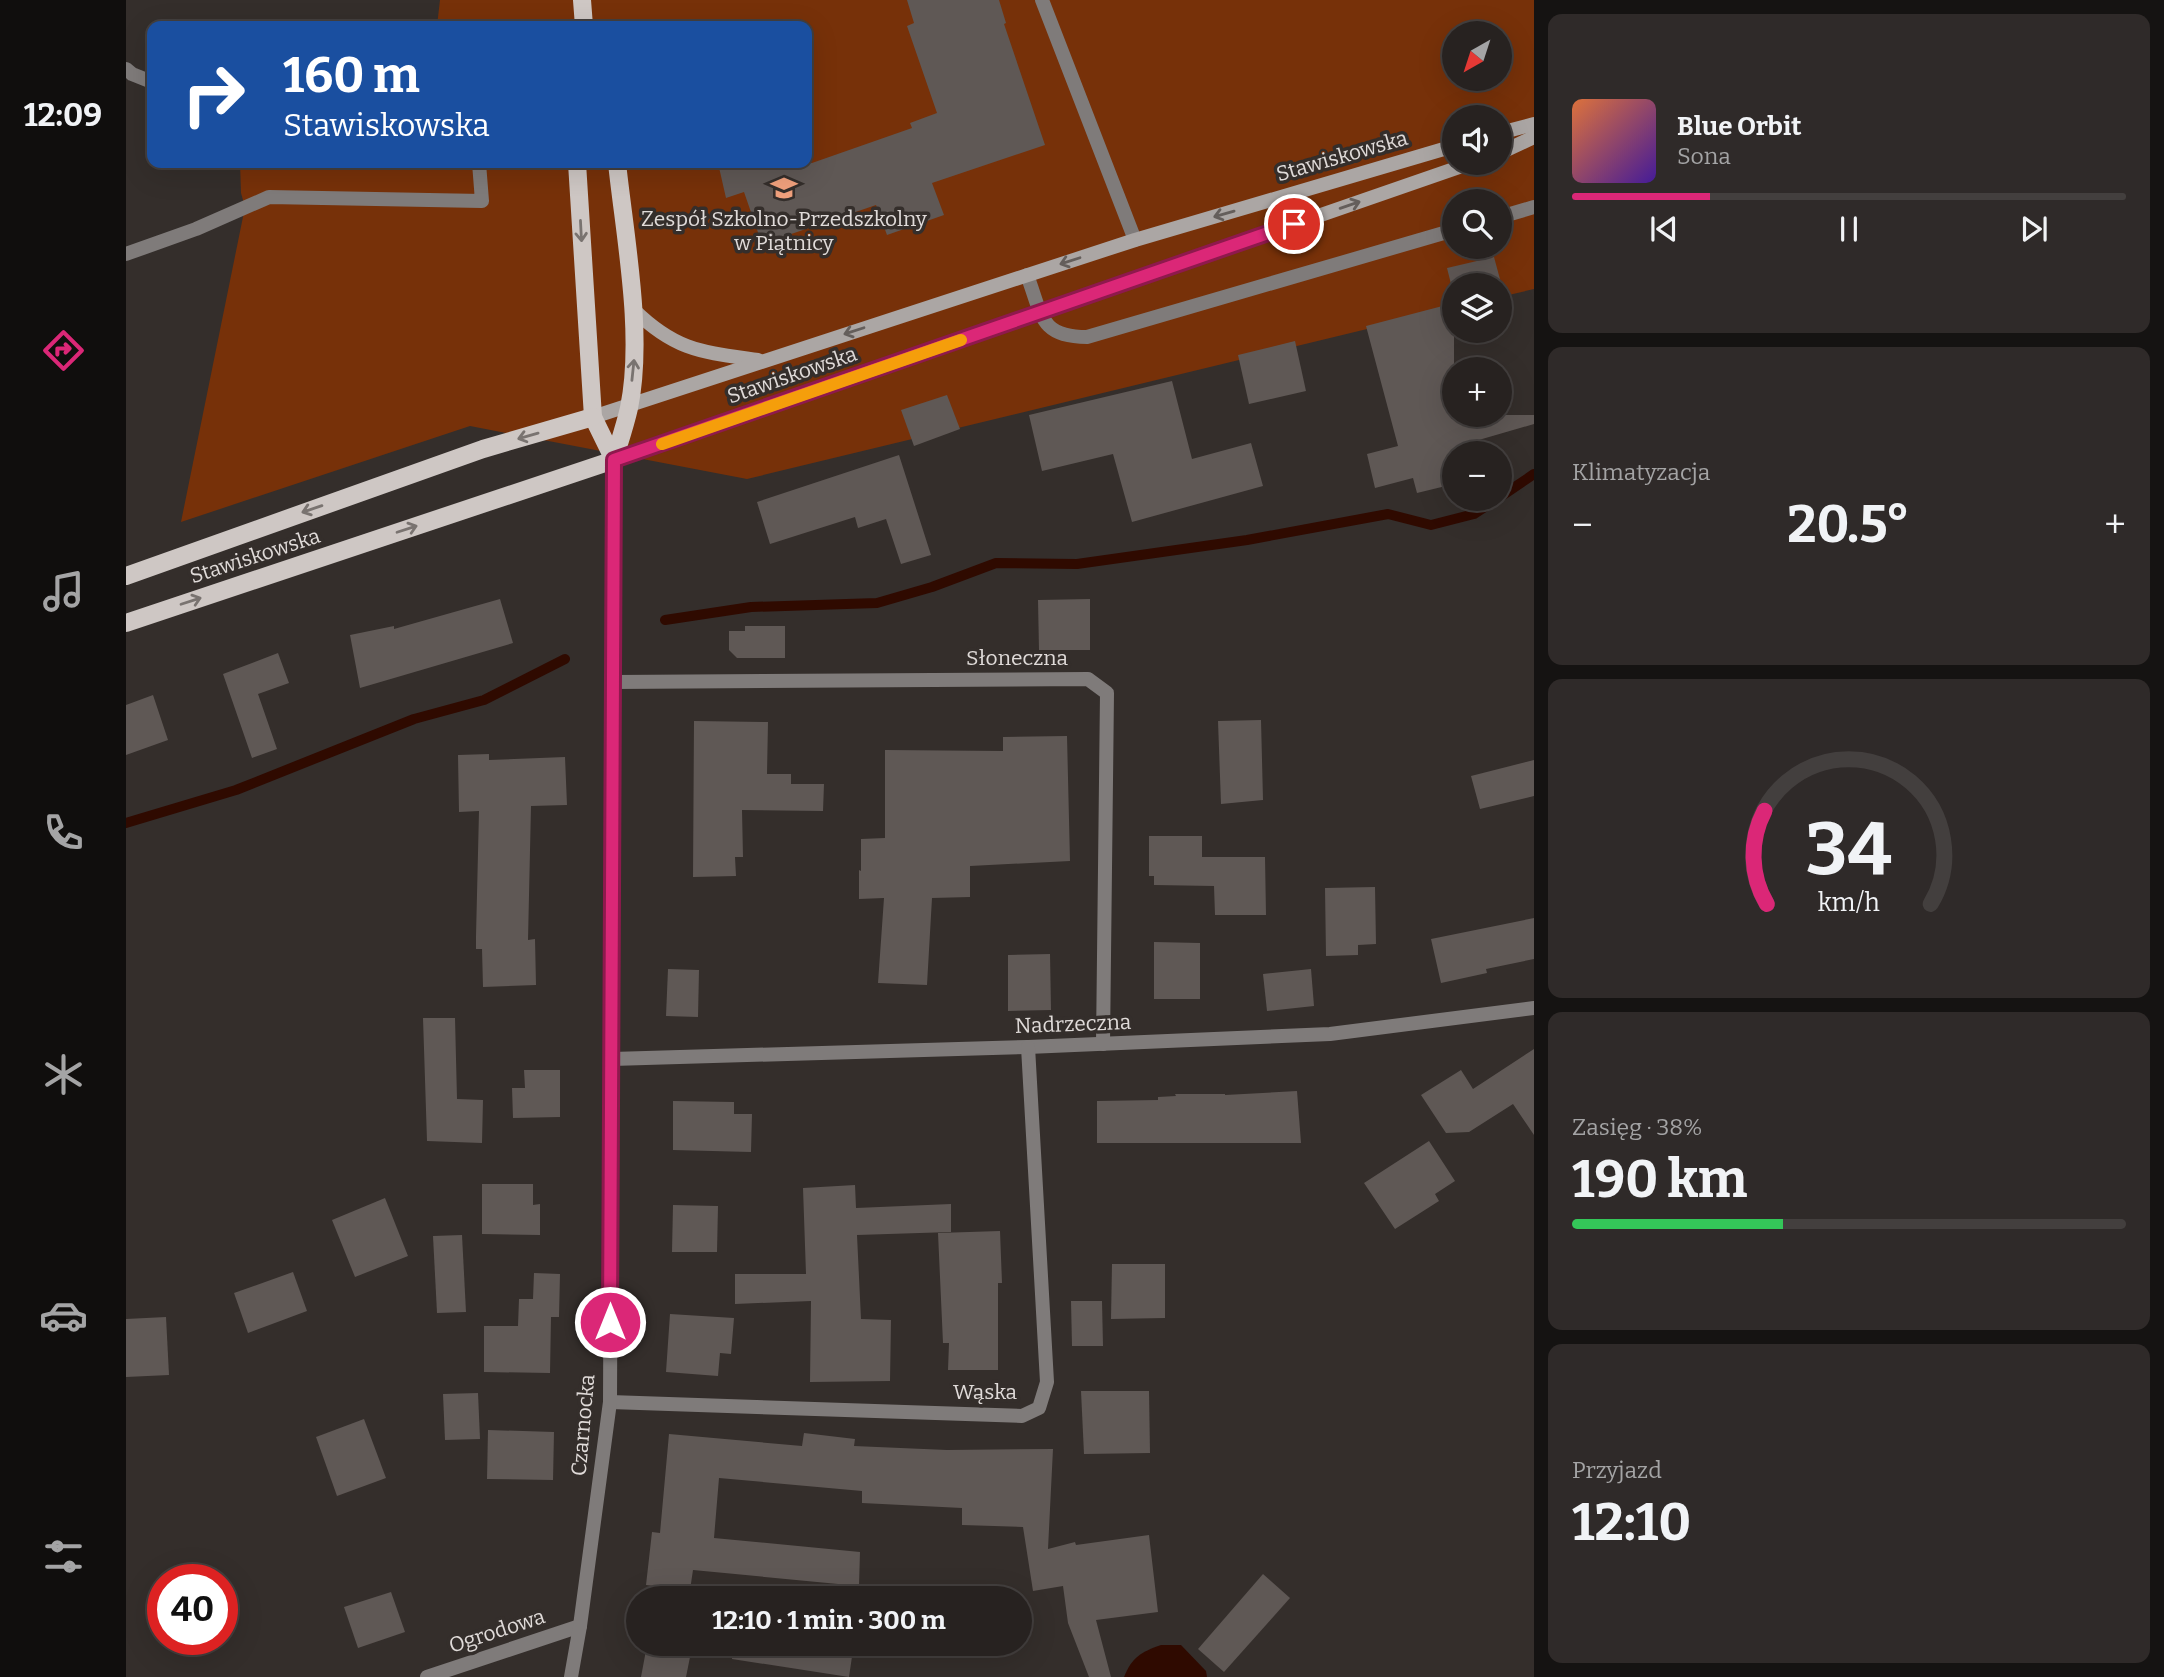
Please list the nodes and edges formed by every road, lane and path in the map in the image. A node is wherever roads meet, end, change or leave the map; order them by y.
1 (582, 0) edge
2 (1042, 0) edge
3 (584, 21) edge
4 (126, 69) edge
5 (147, 80) edge
6 (1534, 124) edge
7 (1512, 130) edge
8 (1534, 137) edge
9 (1512, 147) edge
10 (1442, 150) edge
11 (479, 168) edge
12 (577, 168) edge
13 (618, 168) edge
14 (1442, 173) edge
15 (1534, 207) edge
16 (1512, 213) edge
17 (1442, 233) edge
18 (1135, 240) junction
19 (126, 254) edge
20 (1027, 275) junction
21 (634, 310) junction
22 (1041, 312) junction
23 (763, 361) junction
24 (629, 407) junction
25 (593, 417) junction
26 (614, 460) junction
27 (126, 576) edge
28 (126, 623) edge
29 (614, 682) junction
30 (1534, 1008) edge
31 (1103, 1044) junction
32 (1028, 1047) junction
33 (612, 1059) junction
34 (610, 1402) junction
35 (580, 1626) junction
36 (427, 1677) edge
37 (570, 1677) edge

1 - 3 main road
2 - 18 street
4 - 5 street
6 - 7 main road
8 - 9 main road
10 -> 18 main road, Stawiskowska
11 - 19 street
12 -> 25 main road
13 - 21 main road
22 -> 14 main road, Stawiskowska
15 - 16 street
17 - 22 street
18 -> 20 main road, Stawiskowska
20 - 22 street
20 -> 23 main road, Stawiskowska
21 - 23 main road
24 -> 21 main road
22 - 26 main road, Stawiskowska
23 - 24 main road, Stawiskowska
24 - 25 main road, Stawiskowska
24 - 26 main road
25 - 26 main road
25 -> 27 main road, Stawiskowska
28 -> 26 main road, Stawiskowska
26 - 29 street, Czarnocka
29 - 31 street, Słoneczna
29 - 33 street, Czarnocka
30 - 31 street, Nadrzeczna
31 - 32 street, Nadrzeczna
32 - 33 street, Nadrzeczna
32 - 34 street, Wąska
33 - 34 street, Czarnocka
34 - 35 street, Czarnocka
35 - 36 street, Ogrodowa
35 - 37 street, Czarnocka

